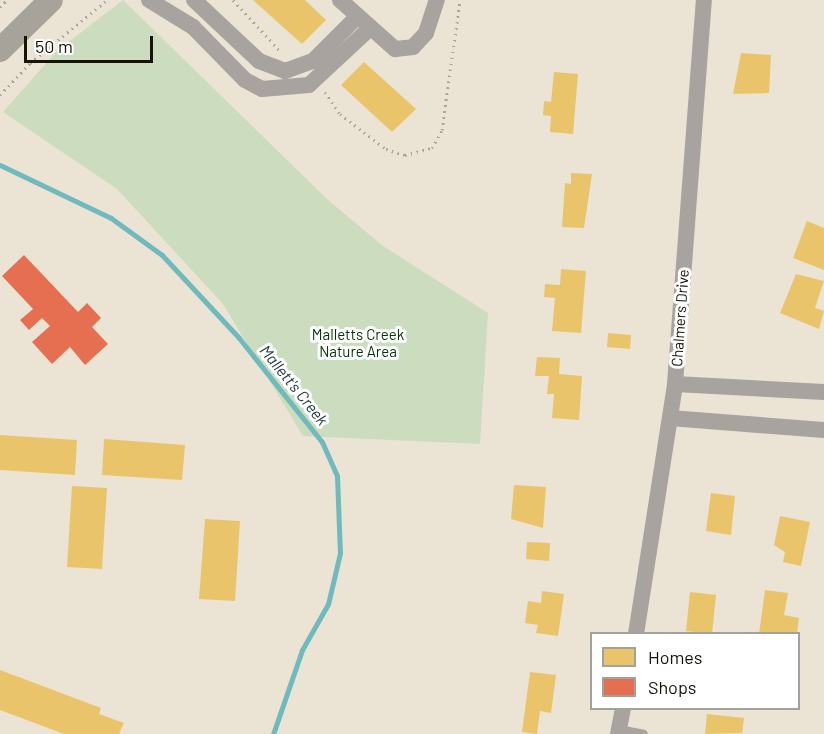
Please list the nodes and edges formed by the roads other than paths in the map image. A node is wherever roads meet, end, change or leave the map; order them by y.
1 (51, 0) edge
2 (148, 0) edge
3 (194, 0) edge
4 (340, 0) edge
5 (437, 0) edge
6 (704, 0) edge
7 (357, 17) junction
8 (222, 23) junction
9 (369, 29) junction
10 (205, 39) junction
11 (0, 50) edge
12 (675, 384) junction
13 (824, 392) edge
14 (670, 418) junction
15 (824, 430) edge
16 (636, 632) edge
17 (623, 710) edge
18 (618, 731) edge
19 (644, 734) edge

1 - 11 main road
2 - 10 street
3 - 8 street
4 - 7 street
5 - 9 street
6 - 12 street, Chalmers Drive
7 - 8 street
7 - 9 street
8 - 10 street
9 - 10 street
12 - 13 street
12 - 14 street, Chalmers Drive
14 - 15 street
14 - 16 street, Chalmers Drive
17 - 18 street
18 - 19 lane

